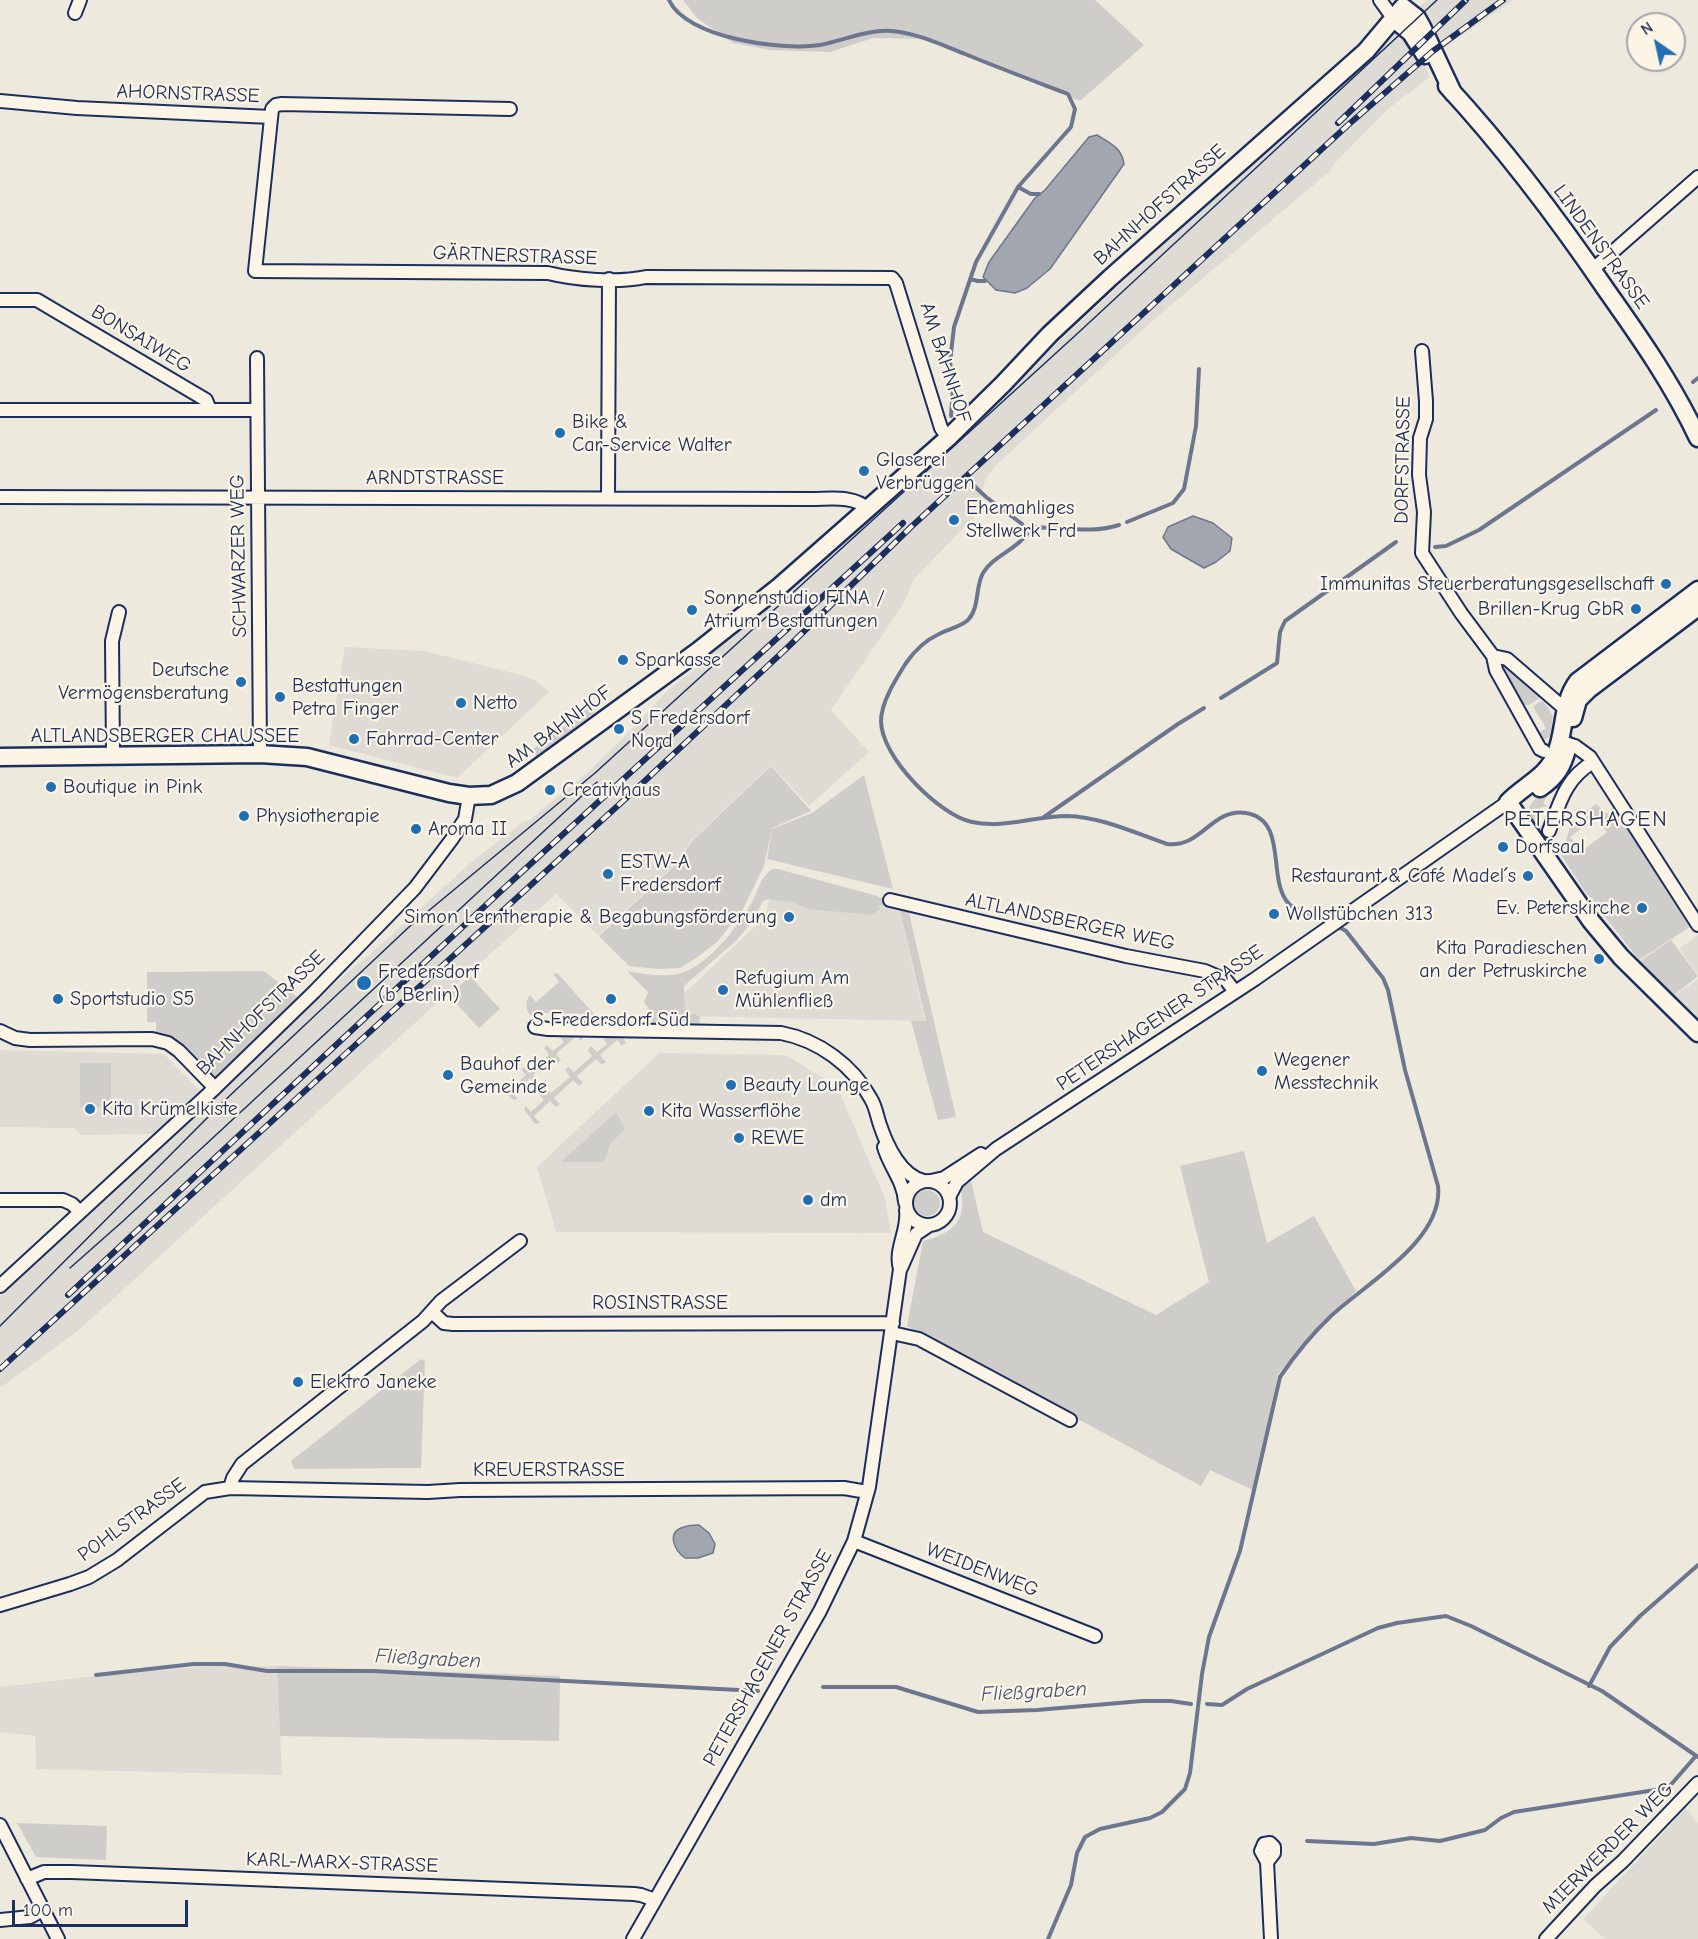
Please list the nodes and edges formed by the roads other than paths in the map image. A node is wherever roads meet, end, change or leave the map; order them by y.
1 (80, 0) edge
2 (1380, 0) edge
3 (1397, 8) edge
4 (75, 13) dead end
5 (0, 101) edge
6 (510, 109) dead end
7 (271, 117) junction
8 (1698, 177) edge
9 (1592, 270) junction
10 (892, 278) joint
11 (609, 279) junction
12 (0, 300) edge
13 (1422, 351) dead end
14 (257, 358) dead end
15 (0, 410) edge
16 (210, 410) junction
17 (257, 410) junction
18 (948, 438) junction
19 (1698, 438) edge
20 (0, 497) edge
21 (258, 498) junction
22 (608, 498) junction
23 (868, 509) junction
24 (1698, 590) edge
25 (1698, 607) edge
26 (119, 612) dead end
27 (1493, 656) junction
28 (1570, 710) junction
29 (1564, 743) junction
30 (1544, 751) dead end
31 (260, 754) junction
32 (114, 755) junction
33 (0, 757) edge
34 (1593, 762) junction
35 (469, 796) junction
36 (1508, 802) junction
37 (1549, 831) dead end
38 (890, 900) dead end
39 (1698, 925) edge
40 (1235, 992) junction
41 (535, 1027) dead end
42 (0, 1031) edge
43 (1698, 1033) edge
44 (214, 1088) junction
45 (880, 1125) junction
46 (996, 1149) junction
47 (927, 1181) junction
48 (949, 1197) junction
49 (0, 1200) edge
50 (906, 1206) junction
51 (80, 1212) junction
52 (928, 1226) junction
53 (520, 1240) dead end
54 (900, 1269) junction
55 (0, 1286) edge
56 (432, 1312) junction
57 (892, 1328) junction
58 (1070, 1420) dead end
59 (230, 1488) junction
60 (867, 1492) junction
61 (854, 1541) junction
62 (0, 1605) edge
63 (1095, 1636) dead end
64 (1696, 1791) edge
65 (0, 1825) edge
66 (1267, 1862) dead end
67 (27, 1879) junction
68 (655, 1900) junction
69 (44, 1910) junction
70 (0, 1920) edge
71 (58, 1939) edge
72 (633, 1939) edge
73 (1271, 1939) edge
74 (1546, 1939) edge

1 - 4 street
2 - 3 street
3 - 9 main road, LINDENSTRASSE
3 - 18 main road, BAHNHOFSTRASSE
5 - 7 street, AHORNSTRASSE
6 - 7 street, AHORNSTRASSE
7 - 11 street, GÄRTNERSTRASSE
8 - 9 street
9 - 19 main road, LINDENSTRASSE
10 - 11 street, GÄRTNERSTRASSE
10 - 18 street, AM BAHNHOF
11 - 22 street
12 - 16 street, BONSAIWEG
13 - 27 street, DORFSTRASSE
14 - 17 street, SCHWARZER WEG
15 - 16 street
16 - 17 street
17 - 21 street, SCHWARZER WEG
18 - 23 main road, AM BAHNHOF
20 - 21 street, ARNDTSTRASSE
21 - 22 street, ARNDTSTRASSE
21 - 31 street, SCHWARZER WEG
22 - 23 street, ARNDTSTRASSE
23 - 35 main road, AM BAHNHOF
24 - 28 main road
25 - 28 main road
26 - 32 street
27 - 28 street, DORFSTRASSE
27 - 30 street, DORFSTRASSE
28 - 29 main road
29 - 34 street
29 - 36 main road
31 - 32 main road, ALTLANDSBERGER CHAUSSEE
31 - 35 main road, ALTLANDSBERGER CHAUSSEE
32 - 33 main road, ALTLANDSBERGER CHAUSSEE
34 - 37 street
34 - 39 street
35 - 44 street, BAHNHOFSTRASSE
36 - 40 street, PETERSHAGENER STRASSE
36 - 43 main road
38 - 40 street, ALTLANDSBERGER WEG
40 - 46 street, PETERSHAGENER STRASSE
41 - 45 street
42 - 44 street
44 - 51 street, BAHNHOFSTRASSE
45 - 47 street
45 - 50 street
46 - 47 street, PETERSHAGENER STRASSE
46 - 48 street, PETERSHAGENER STRASSE
47 - 48 street
47 - 50 street, PETERSHAGENER STRASSE
48 - 52 street, PETERSHAGENER STRASSE
49 - 51 street
50 - 52 street
50 - 54 street, PETERSHAGENER STRASSE
51 - 55 street, BAHNHOFSTRASSE
52 - 54 street, PETERSHAGENER STRASSE
53 - 56 street
54 - 57 street, PETERSHAGENER STRASSE
56 - 57 street, ROSINSTRASSE
56 - 59 street
57 - 58 street, ROSINSTRASSE
57 - 60 street, PETERSHAGENER STRASSE
59 - 60 street, KREUERSTRASSE
59 - 62 street, POHLSTRASSE
60 - 61 street, PETERSHAGENER STRASSE
61 - 63 street, WEIDENWEG
61 - 68 street, PETERSHAGENER STRASSE
64 - 74 street, MIERWERDER WEG
65 - 67 street
66 - 73 street
67 - 68 street, KARL-MARX-STRASSE
67 - 69 street
68 - 72 street, PETERSHAGENER STRASSE
69 - 70 street
69 - 71 street

